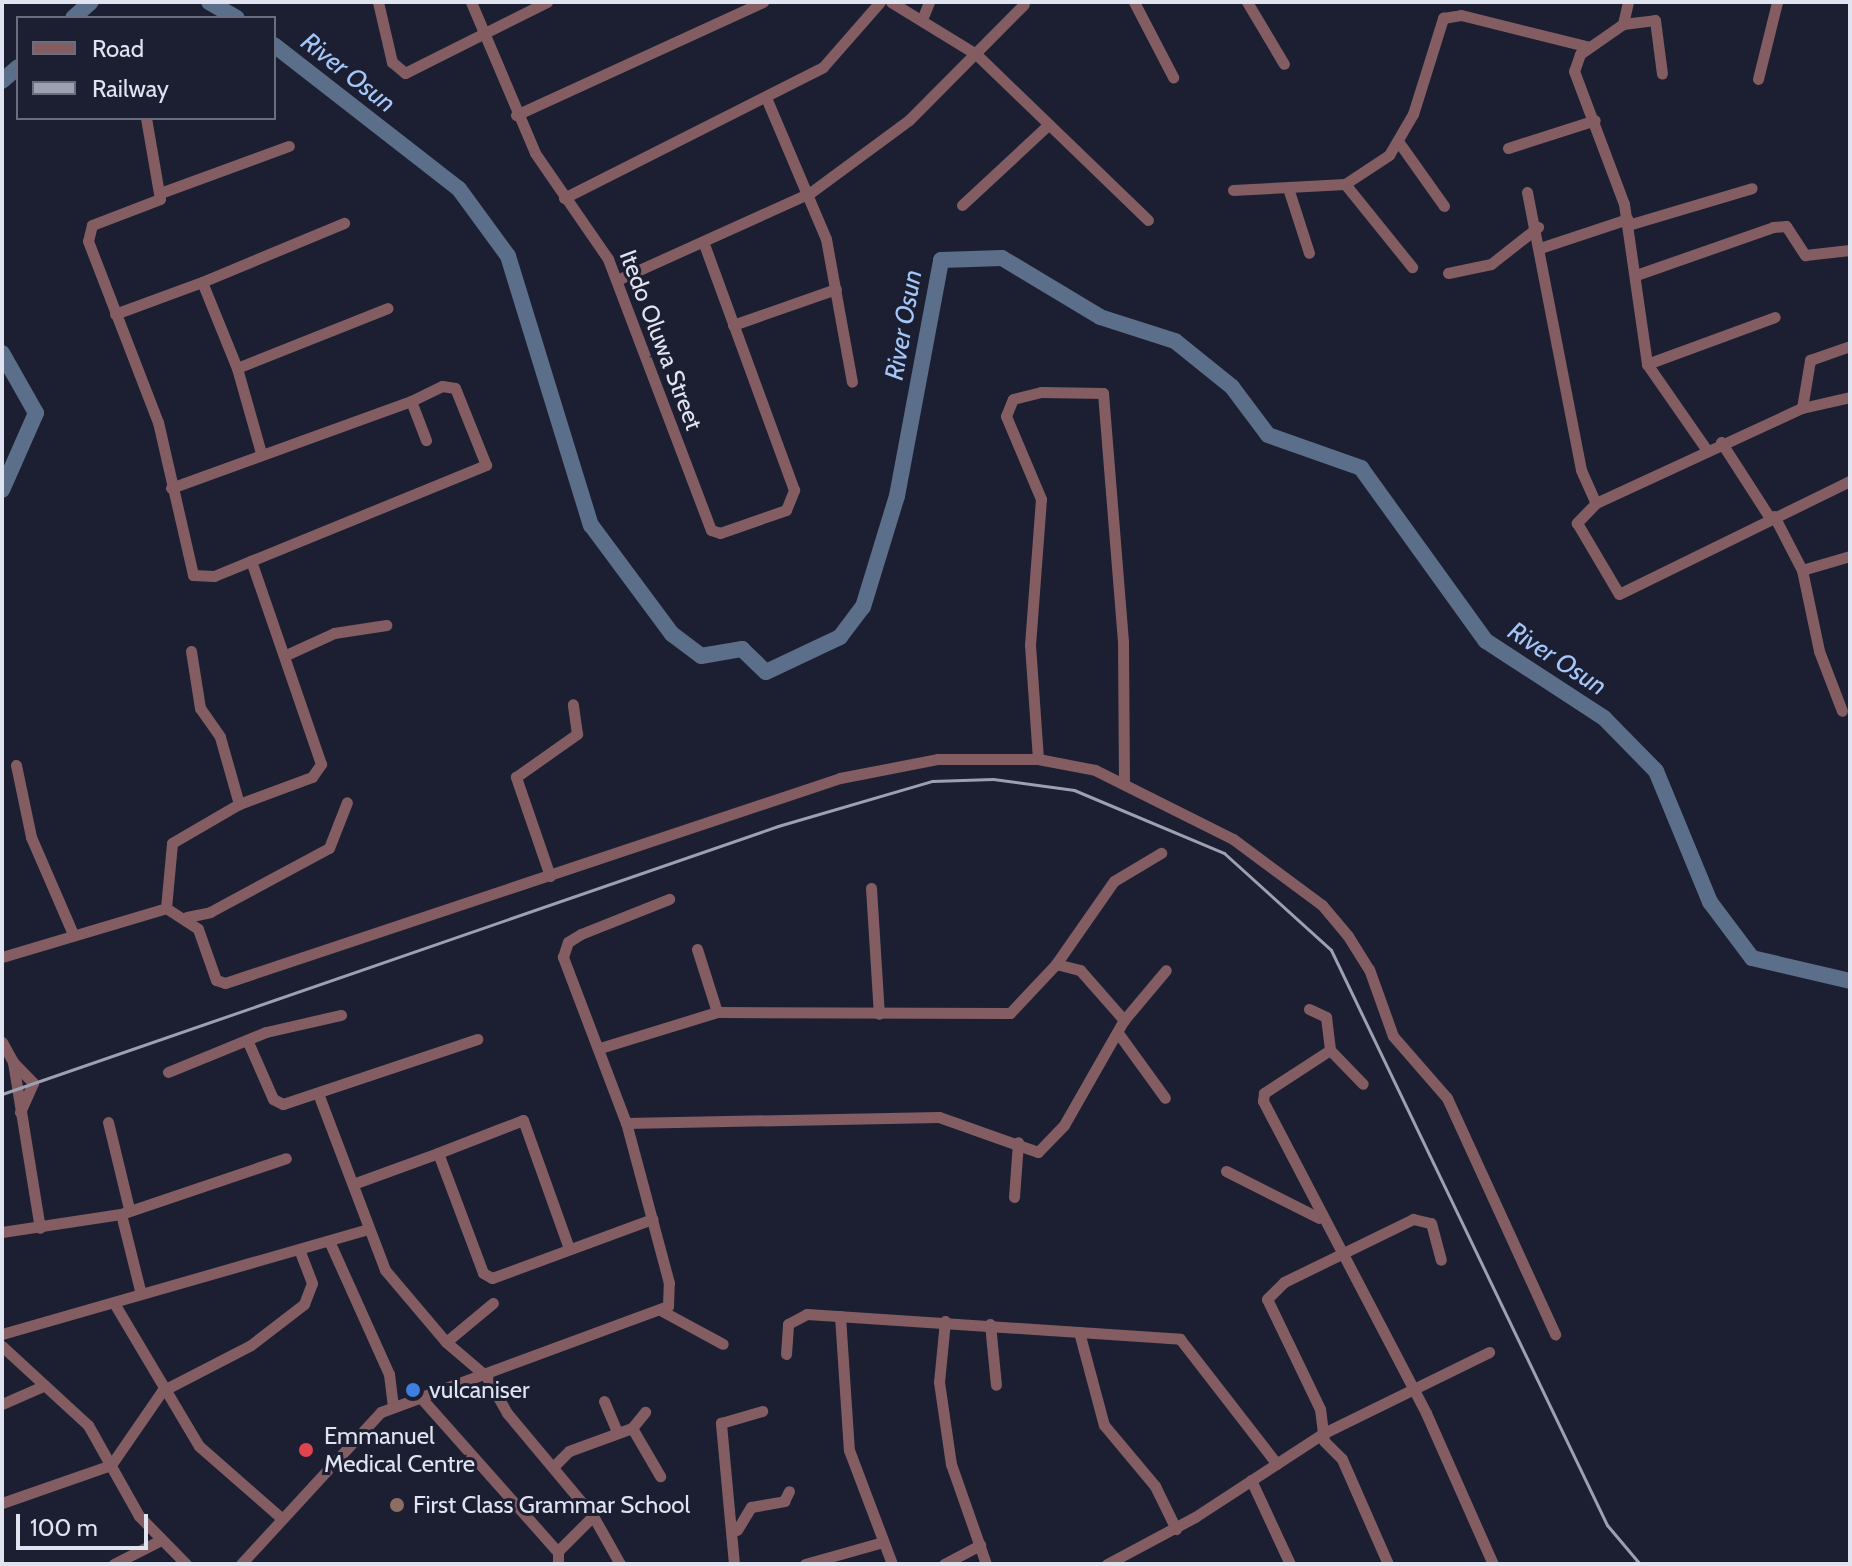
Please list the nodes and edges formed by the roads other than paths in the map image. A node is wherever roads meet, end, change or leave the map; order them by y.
1 (378, 2) edge
2 (471, 2) edge
3 (547, 2) edge
4 (763, 2) edge
5 (880, 2) edge
6 (891, 2) edge
7 (929, 2) edge
8 (1134, 2) edge
9 (1247, 2) edge
10 (1628, 2) edge
11 (1777, 2) edge
12 (1024, 4) dead end
13 (923, 17) junction
14 (1623, 24) junction
15 (482, 33) junction
16 (1589, 47) junction
17 (976, 54) junction
18 (1284, 64) dead end
19 (1662, 74) dead end
20 (1173, 77) dead end
21 (1758, 79) dead end
22 (767, 100) junction
23 (516, 115) junction
24 (146, 120) edge
25 (1595, 120) junction
26 (1047, 126) junction
27 (1400, 144) junction
28 (289, 146) dead end
29 (1508, 148) dead end
30 (1345, 184) junction
31 (1752, 188) dead end
32 (1233, 190) dead end
33 (1289, 191) junction
34 (163, 192) junction
35 (1527, 192) dead end
36 (810, 193) junction
37 (564, 198) junction
38 (962, 205) dead end
39 (1444, 206) dead end
40 (1148, 220) dead end
41 (1627, 222) junction
42 (344, 223) dead end
43 (1538, 227) junction
44 (703, 242) junction
45 (1543, 247) junction
46 (1850, 250) edge
47 (1309, 253) dead end
48 (1412, 267) dead end
49 (1448, 273) dead end
50 (1639, 274) junction
51 (617, 280) junction
52 (202, 282) junction
53 (836, 289) junction
54 (388, 308) dead end
55 (115, 314) junction
56 (1775, 317) dead end
57 (733, 325) junction
58 (1850, 346) edge
59 (1647, 364) junction
60 (237, 368) junction
61 (852, 382) dead end
62 (1850, 397) edge
63 (411, 401) junction
64 (1802, 408) junction
65 (426, 440) dead end
66 (1721, 442) junction
67 (1706, 449) junction
68 (261, 453) junction
69 (1850, 481) edge
70 (171, 488) junction
71 (1596, 503) junction
72 (1772, 517) junction
73 (1850, 556) edge
74 (251, 561) junction
75 (1802, 570) junction
76 (386, 625) dead end
77 (191, 651) dead end
78 (286, 655) junction
79 (573, 704) dead end
80 (1842, 711) dead end
81 (1038, 759) junction
82 (16, 765) dead end
83 (1124, 784) junction
84 (347, 802) dead end
85 (239, 804) junction
86 (1161, 853) dead end
87 (550, 876) junction
88 (871, 888) dead end
89 (669, 899) dead end
90 (166, 908) junction
91 (187, 917) junction
92 (73, 934) junction
93 (697, 949) dead end
94 (2, 957) edge
95 (1056, 964) junction
96 (1166, 970) dead end
97 (1309, 1009) dead end
98 (717, 1012) junction
99 (879, 1014) junction
100 (341, 1015) dead end
101 (1124, 1020) junction
102 (1118, 1033) junction
103 (477, 1039) dead end
104 (2, 1042) edge
105 (248, 1042) junction
106 (600, 1048) junction
107 (1330, 1050) junction
108 (7, 1057) edge
109 (168, 1072) dead end
110 (1363, 1084) dead end
111 (319, 1096) junction
112 (1165, 1098) dead end
113 (108, 1122) dead end
114 (626, 1123) junction
115 (1018, 1142) junction
116 (438, 1153) junction
117 (286, 1158) dead end
118 (1226, 1171) dead end
119 (353, 1184) junction
120 (1014, 1197) dead end
121 (125, 1212) junction
122 (1319, 1218) junction
123 (652, 1219) junction
124 (40, 1228) junction
125 (368, 1229) junction
126 (2, 1232) edge
127 (330, 1243) junction
128 (568, 1246) junction
129 (300, 1252) junction
130 (1340, 1256) junction
131 (1441, 1260) dead end
132 (141, 1294) junction
133 (114, 1303) junction
134 (493, 1303) dead end
135 (662, 1311) junction
136 (840, 1316) junction
137 (945, 1321) junction
138 (990, 1324) junction
139 (1079, 1332) junction
140 (2, 1334) edge
141 (1555, 1334) dead end
142 (446, 1342) junction
143 (723, 1344) dead end
144 (2, 1346) edge
145 (1489, 1352) dead end
146 (786, 1354) dead end
147 (486, 1376) junction
148 (996, 1385) dead end
149 (41, 1387) junction
150 (162, 1391) junction
151 (1410, 1393) junction
152 (422, 1399) junction
153 (604, 1401) dead end
154 (2, 1404) edge
155 (393, 1407) junction
156 (762, 1411) dead end
157 (645, 1412) dead end
158 (632, 1428) junction
159 (617, 1432) junction
160 (1324, 1433) junction
161 (1277, 1464) junction
162 (111, 1465) junction
163 (554, 1466) junction
164 (660, 1476) dead end
165 (1251, 1480) junction
166 (789, 1491) dead end
167 (2, 1503) edge
168 (279, 1516) junction
169 (593, 1516) junction
170 (1176, 1529) junction
171 (736, 1530) junction
172 (159, 1541) junction
173 (883, 1542) junction
174 (980, 1545) junction
175 (558, 1558) edge
176 (1114, 1563) edge
177 (114, 1564) edge
178 (186, 1564) edge
179 (241, 1564) edge
180 (620, 1564) edge
181 (734, 1564) edge
182 (805, 1564) edge
183 (892, 1564) edge
184 (944, 1564) edge
185 (986, 1564) edge
186 (1290, 1564) edge
187 (1388, 1564) edge
188 (1493, 1564) edge

1 - 15 street
2 - 15 street, Itedo Oluwa Street
3 - 15 street
4 - 23 street
5 - 22 street
6 - 13 street
7 - 13 street
8 - 20 street
9 - 18 street
10 - 14 street
11 - 21 street
12 - 17 street
13 - 17 street
14 - 16 street
14 - 19 street
15 - 23 street, Itedo Oluwa Street
16 - 25 street
16 - 27 street
17 - 26 street
17 - 36 street
22 - 36 street
22 - 37 street
23 - 37 street, Itedo Oluwa Street
24 - 34 street
25 - 29 street
25 - 41 street
26 - 38 street
26 - 40 street
27 - 30 street
27 - 39 street
28 - 34 street
30 - 33 street
30 - 48 street
31 - 41 street
32 - 33 street
33 - 47 street
34 - 55 street
35 - 43 street
36 - 44 street
36 - 53 street
37 - 51 street, Itedo Oluwa Street
41 - 45 street
41 - 50 street
42 - 52 street
43 - 45 street
43 - 49 street
44 - 51 street
44 - 57 street
45 - 71 street
46 - 50 street
50 - 59 street
51 - 57 street, Itedo Oluwa Street
52 - 55 street
52 - 60 street
53 - 57 street
53 - 61 street
54 - 60 street
55 - 70 street
56 - 59 street
58 - 64 street
59 - 67 street
60 - 68 street
62 - 64 street
63 - 65 street
63 - 68 street
63 - 74 street
64 - 66 street
66 - 67 street
66 - 72 street
67 - 71 street
68 - 70 street
69 - 72 street
70 - 74 street
71 - 72 street
72 - 75 street
73 - 75 street
74 - 78 street
75 - 80 street
76 - 78 street
77 - 85 street
78 - 85 street
79 - 87 street
81 - 83 street
81 - 83 street
81 - 87 street
82 - 92 street
83 - 141 street
84 - 91 street
85 - 90 street
86 - 95 street
87 - 91 street
88 - 99 street
89 - 106 street
90 - 91 street
90 - 92 street
92 - 94 street
93 - 98 street
95 - 99 street
95 - 101 street
96 - 101 street
97 - 107 street
98 - 99 street
98 - 106 street
100 - 105 street
101 - 102 street
102 - 112 street
102 - 115 street
103 - 111 street
104 - 108 street
105 - 109 street
105 - 111 street
106 - 114 street
107 - 110 street
107 - 122 street
108 - 124 street
111 - 119 street
113 - 121 street
114 - 115 street
114 - 123 street
115 - 120 street
116 - 119 street
116 - 128 street
116 - 128 street
117 - 121 street
118 - 122 street
119 - 125 street
121 - 124 street
121 - 132 street
122 - 130 street
123 - 128 street
123 - 135 street
124 - 126 street
125 - 127 street
125 - 142 street
127 - 129 street
127 - 155 street
129 - 132 street
129 - 150 street
130 - 131 street
130 - 151 street
130 - 160 street
132 - 133 street
133 - 140 street
133 - 150 street
134 - 142 street
135 - 143 street
135 - 147 street
136 - 137 street
136 - 146 street
136 - 173 street
137 - 138 street
137 - 174 street
138 - 139 street
138 - 148 street
139 - 161 street
139 - 170 street
142 - 147 street
144 - 149 street
145 - 151 street
147 - 152 street
147 - 163 street
149 - 154 street
149 - 162 street
150 - 162 street
150 - 168 street
151 - 160 street
151 - 188 street
152 - 155 street
152 - 175 street
153 - 159 street
155 - 168 street
156 - 171 street
157 - 158 street
158 - 159 street
158 - 164 street
159 - 163 street
160 - 161 street
160 - 187 street
161 - 165 street
162 - 167 street
162 - 172 street
163 - 169 street
165 - 170 street
165 - 186 street
166 - 171 street
168 - 179 street
169 - 175 street
169 - 180 street
170 - 176 street
171 - 181 street
172 - 177 street
172 - 178 street
173 - 182 street
173 - 183 street
174 - 184 street
174 - 185 street

